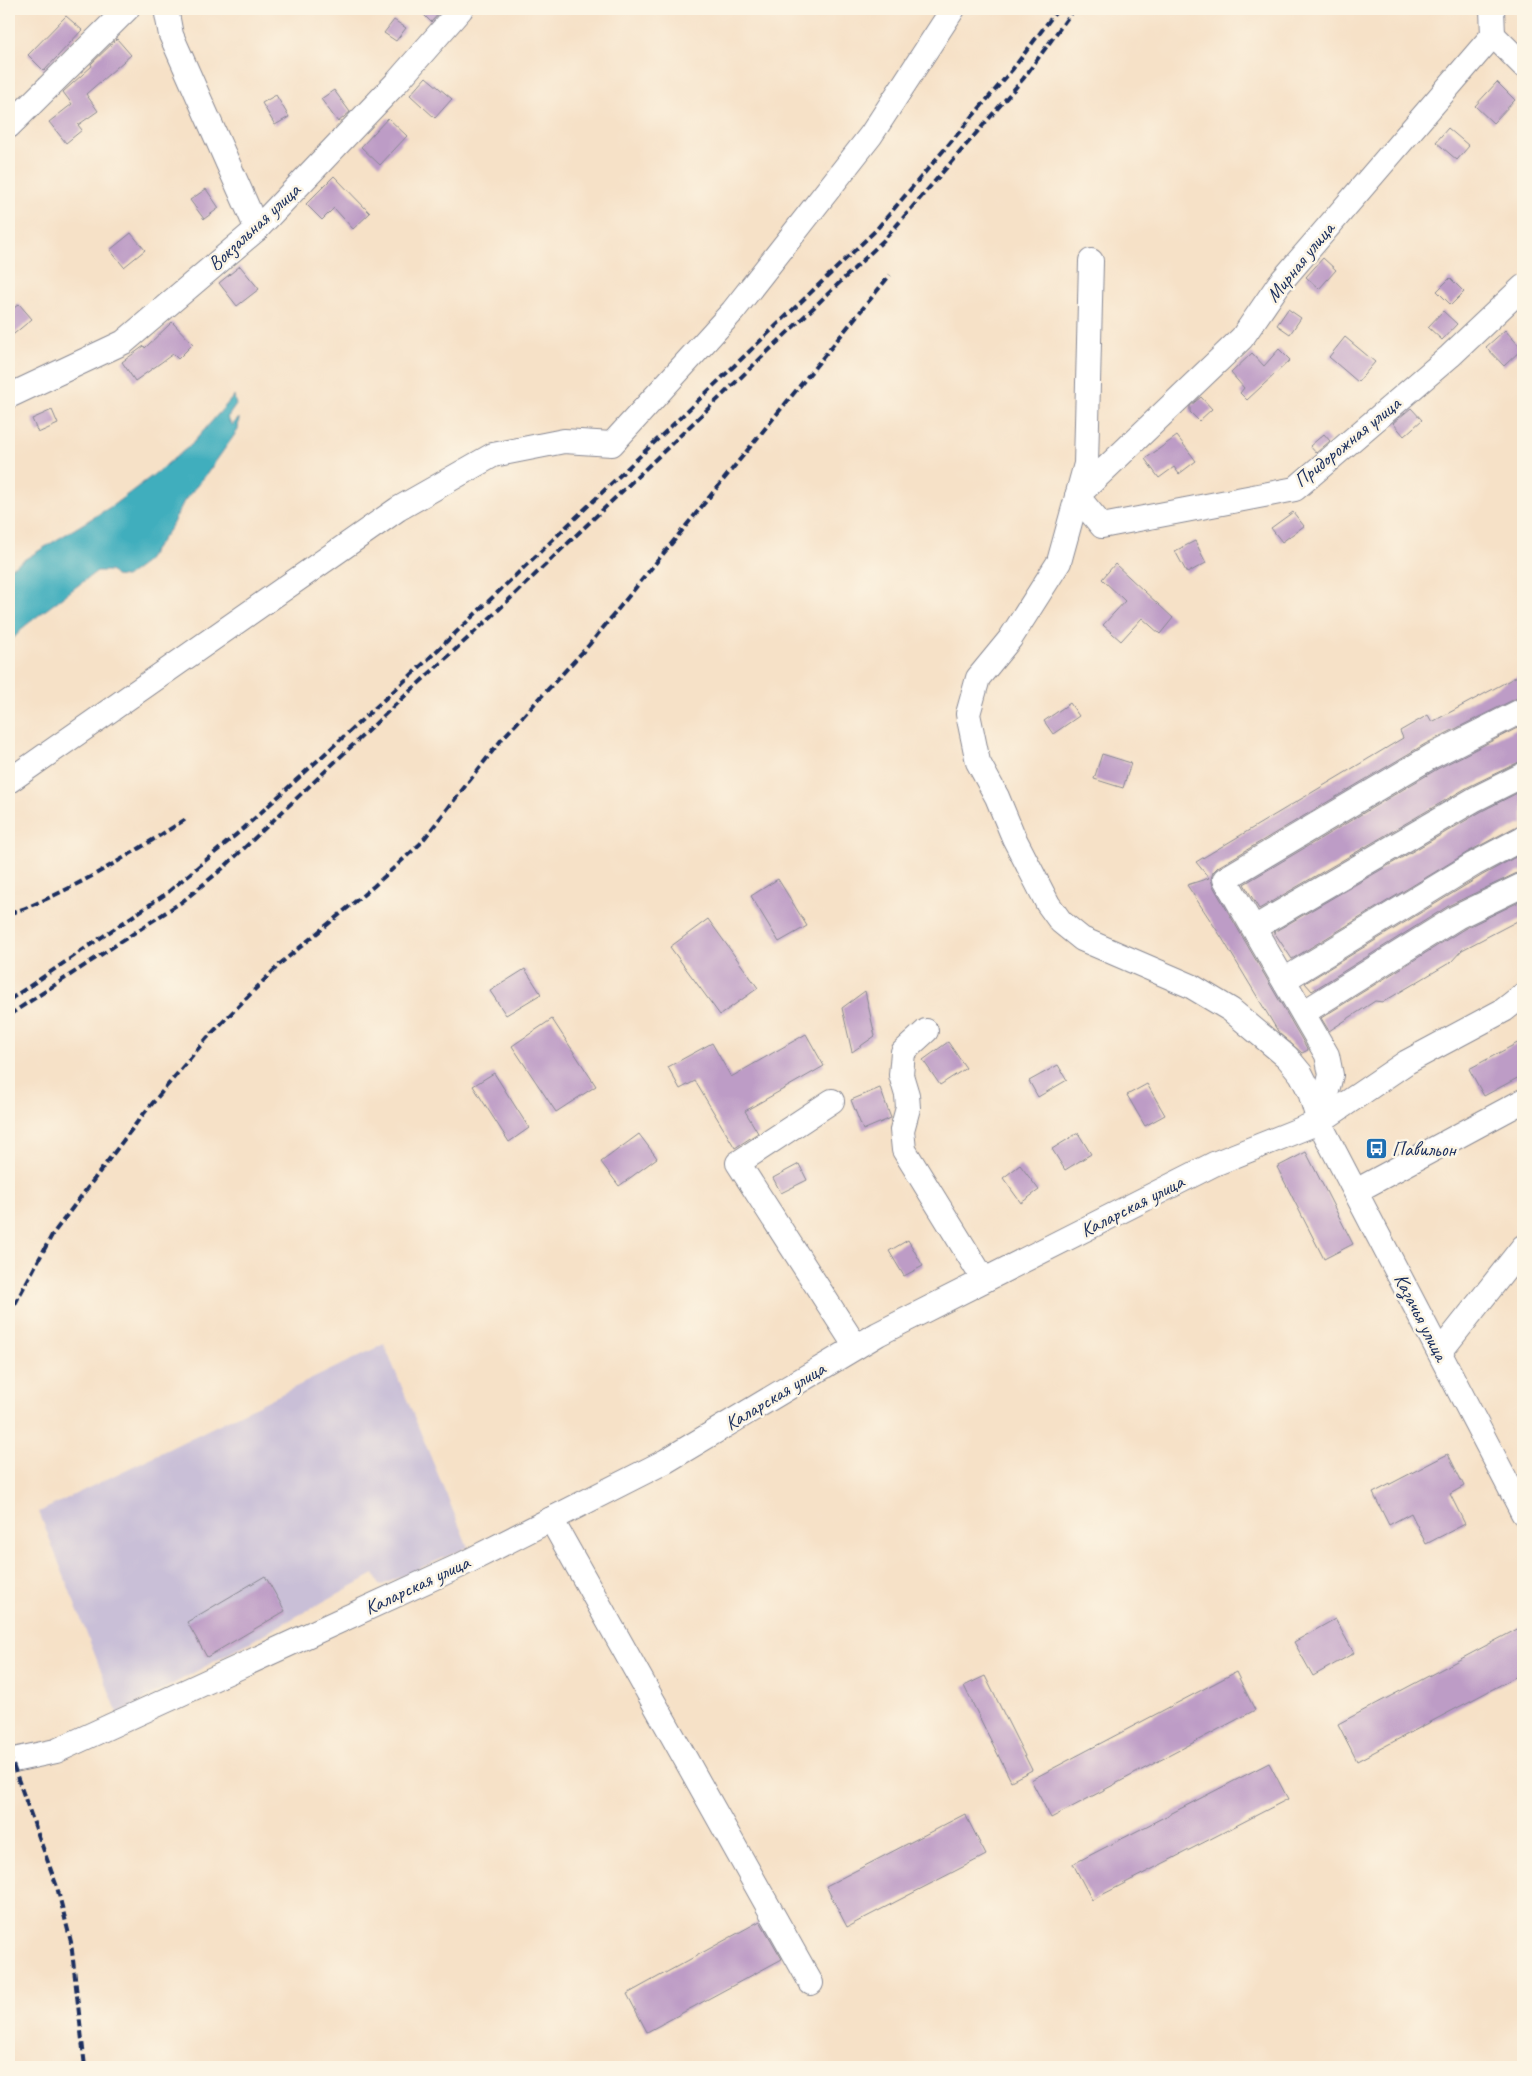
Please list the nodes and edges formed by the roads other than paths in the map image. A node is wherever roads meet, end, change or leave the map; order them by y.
1 (127, 9) edge
2 (166, 9) edge
3 (461, 9) edge
4 (953, 9) edge
5 (1492, 9) edge
6 (1493, 35) junction
7 (1523, 65) edge
8 (9, 126) edge
9 (257, 229) junction
10 (1091, 260) dead end
11 (1523, 287) edge
12 (9, 396) edge
13 (1077, 496) junction
14 (1523, 710) edge
15 (1523, 775) edge
16 (9, 780) edge
17 (1523, 838) edge
18 (1523, 885) edge
19 (1254, 928) junction
20 (1284, 980) junction
21 (1523, 995) edge
22 (1303, 1013) junction
23 (926, 1031) dead end
24 (832, 1101) dead end
25 (1523, 1101) edge
26 (1319, 1122) junction
27 (1356, 1191) junction
28 (1523, 1247) edge
29 (984, 1280) junction
30 (856, 1347) junction
31 (1440, 1352) junction
32 (1523, 1512) edge
33 (551, 1519) junction
34 (9, 1761) edge
35 (811, 1983) dead end

1 - 8 street
2 - 9 street
3 - 9 street, Вокзальная улица
4 - 16 street
5 - 6 street
6 - 7 street
6 - 13 street, Мирная улица
9 - 12 street, Вокзальная улица
10 - 13 street, Казачья улица
11 - 13 street, Придорожная улица
13 - 26 street, Казачья улица
14 - 19 street
15 - 19 street
17 - 20 street
18 - 22 street
19 - 20 street
20 - 22 street
21 - 26 street, Каларская улица
22 - 26 street
23 - 29 street
24 - 30 street
25 - 27 street
26 - 27 street, Казачья улица
26 - 29 street, Каларская улица
27 - 31 street, Казачья улица
28 - 31 street
29 - 30 street, Каларская улица
30 - 33 street, Каларская улица
31 - 32 street, Казачья улица
33 - 34 street, Каларская улица
33 - 35 street

